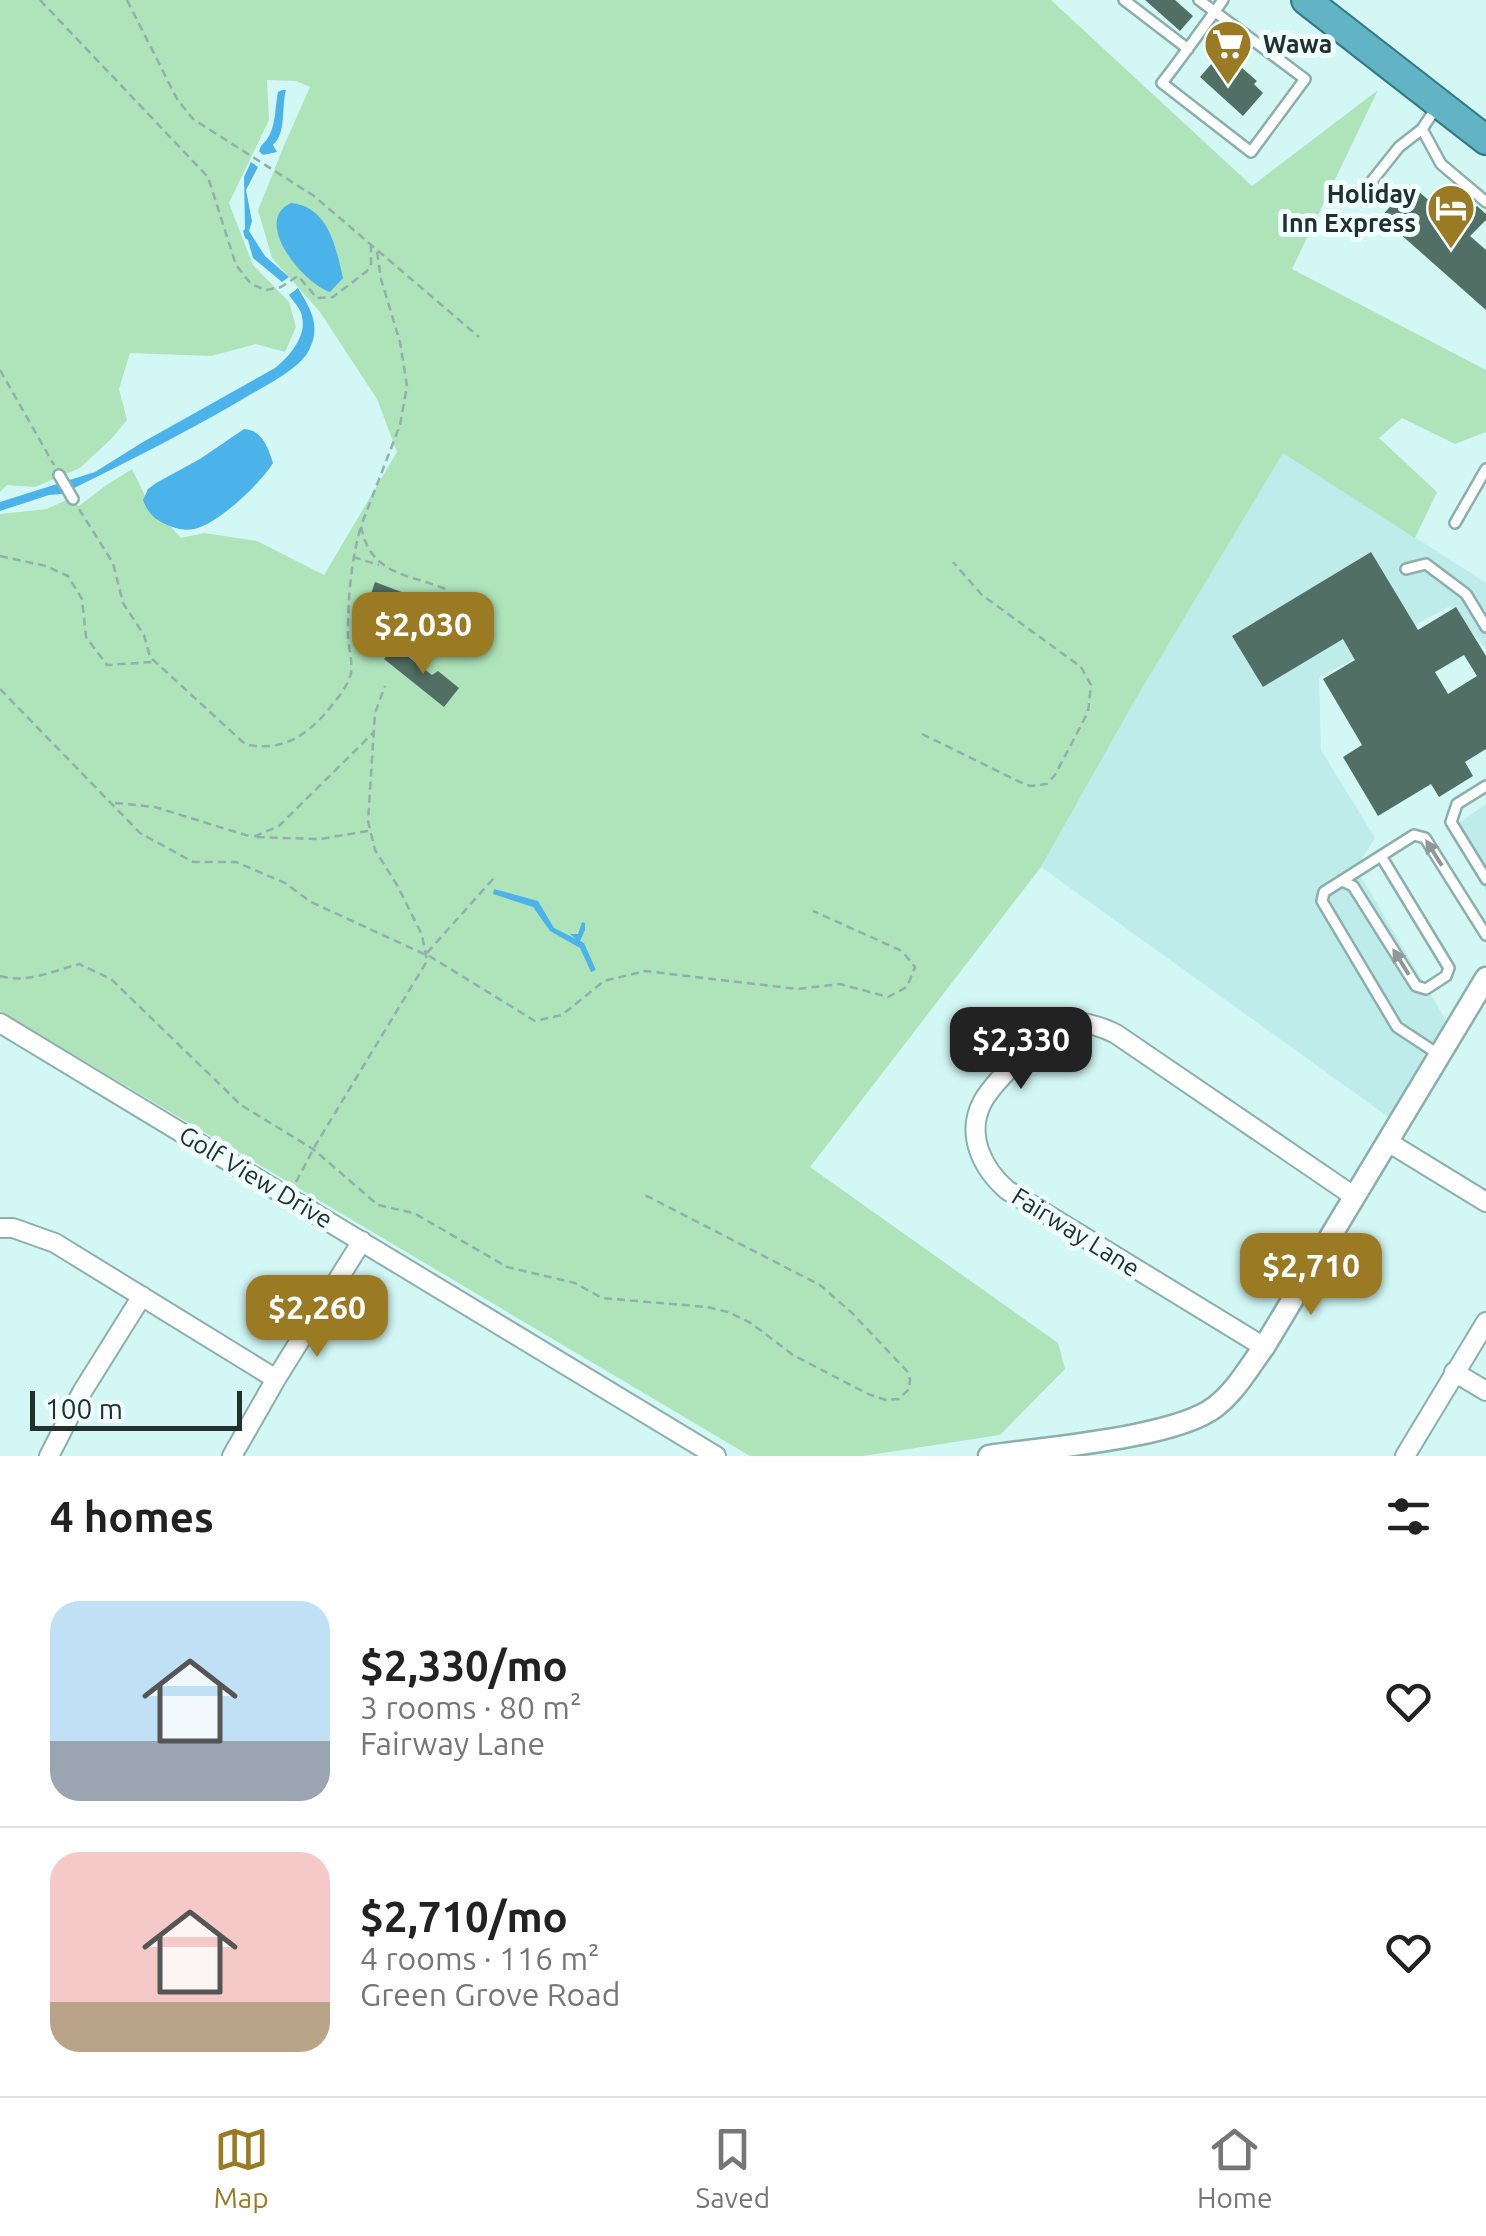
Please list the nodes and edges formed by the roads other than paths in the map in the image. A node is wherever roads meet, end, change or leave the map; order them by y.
1 (1124, 0) edge
2 (1199, 0) edge
3 (1223, 0) edge
4 (1306, 0) edge
5 (1214, 12) junction
6 (1188, 49) junction
7 (1440, 104) junction
8 (1422, 130) junction
9 (1486, 140) edge
10 (1360, 196) dead end
11 (1486, 202) edge
12 (1486, 469) edge
13 (59, 475) road end
14 (72, 499) road end
15 (1454, 523) dead end
16 (1406, 569) dead end
17 (1486, 627) edge
18 (1486, 786) edge
19 (1381, 856) junction
20 (1486, 879) edge
21 (1342, 881) junction
22 (1486, 936) edge
23 (1486, 978) edge
24 (0, 1023) edge
25 (1440, 1055) junction
26 (1388, 1142) junction
27 (1355, 1197) junction
28 (1486, 1202) edge
29 (0, 1228) edge
30 (362, 1241) junction
31 (142, 1296) junction
32 (1486, 1322) edge
33 (1264, 1347) junction
34 (1454, 1372) junction
35 (276, 1379) junction
36 (1486, 1392) edge
37 (49, 1456) edge
38 (232, 1456) edge
39 (716, 1456) edge
40 (988, 1456) edge
41 (1405, 1456) edge

1 - 6 lane
2 - 5 lane
3 - 5 lane
4 - 7 highway
5 - 6 lane
5 - 6 lane
7 - 8 lane
7 - 9 highway
8 - 10 lane
8 - 11 lane
12 - 15 lane
13 - 14 lane
16 - 17 lane
18 - 20 lane
19 - 21 lane
19 -> 21 lane
22 -> 19 lane
21 - 25 lane
23 - 25 street
24 - 30 street, Golf View Drive
25 - 26 street
26 - 27 street
26 - 28 street
27 - 33 street
27 - 33 street, Fairway Lane
29 - 31 street
30 - 35 street
30 - 39 street, Golf View Drive
31 - 35 street
31 - 37 street
32 - 34 street
33 - 40 street
34 - 36 street
34 - 41 street
35 - 38 street

